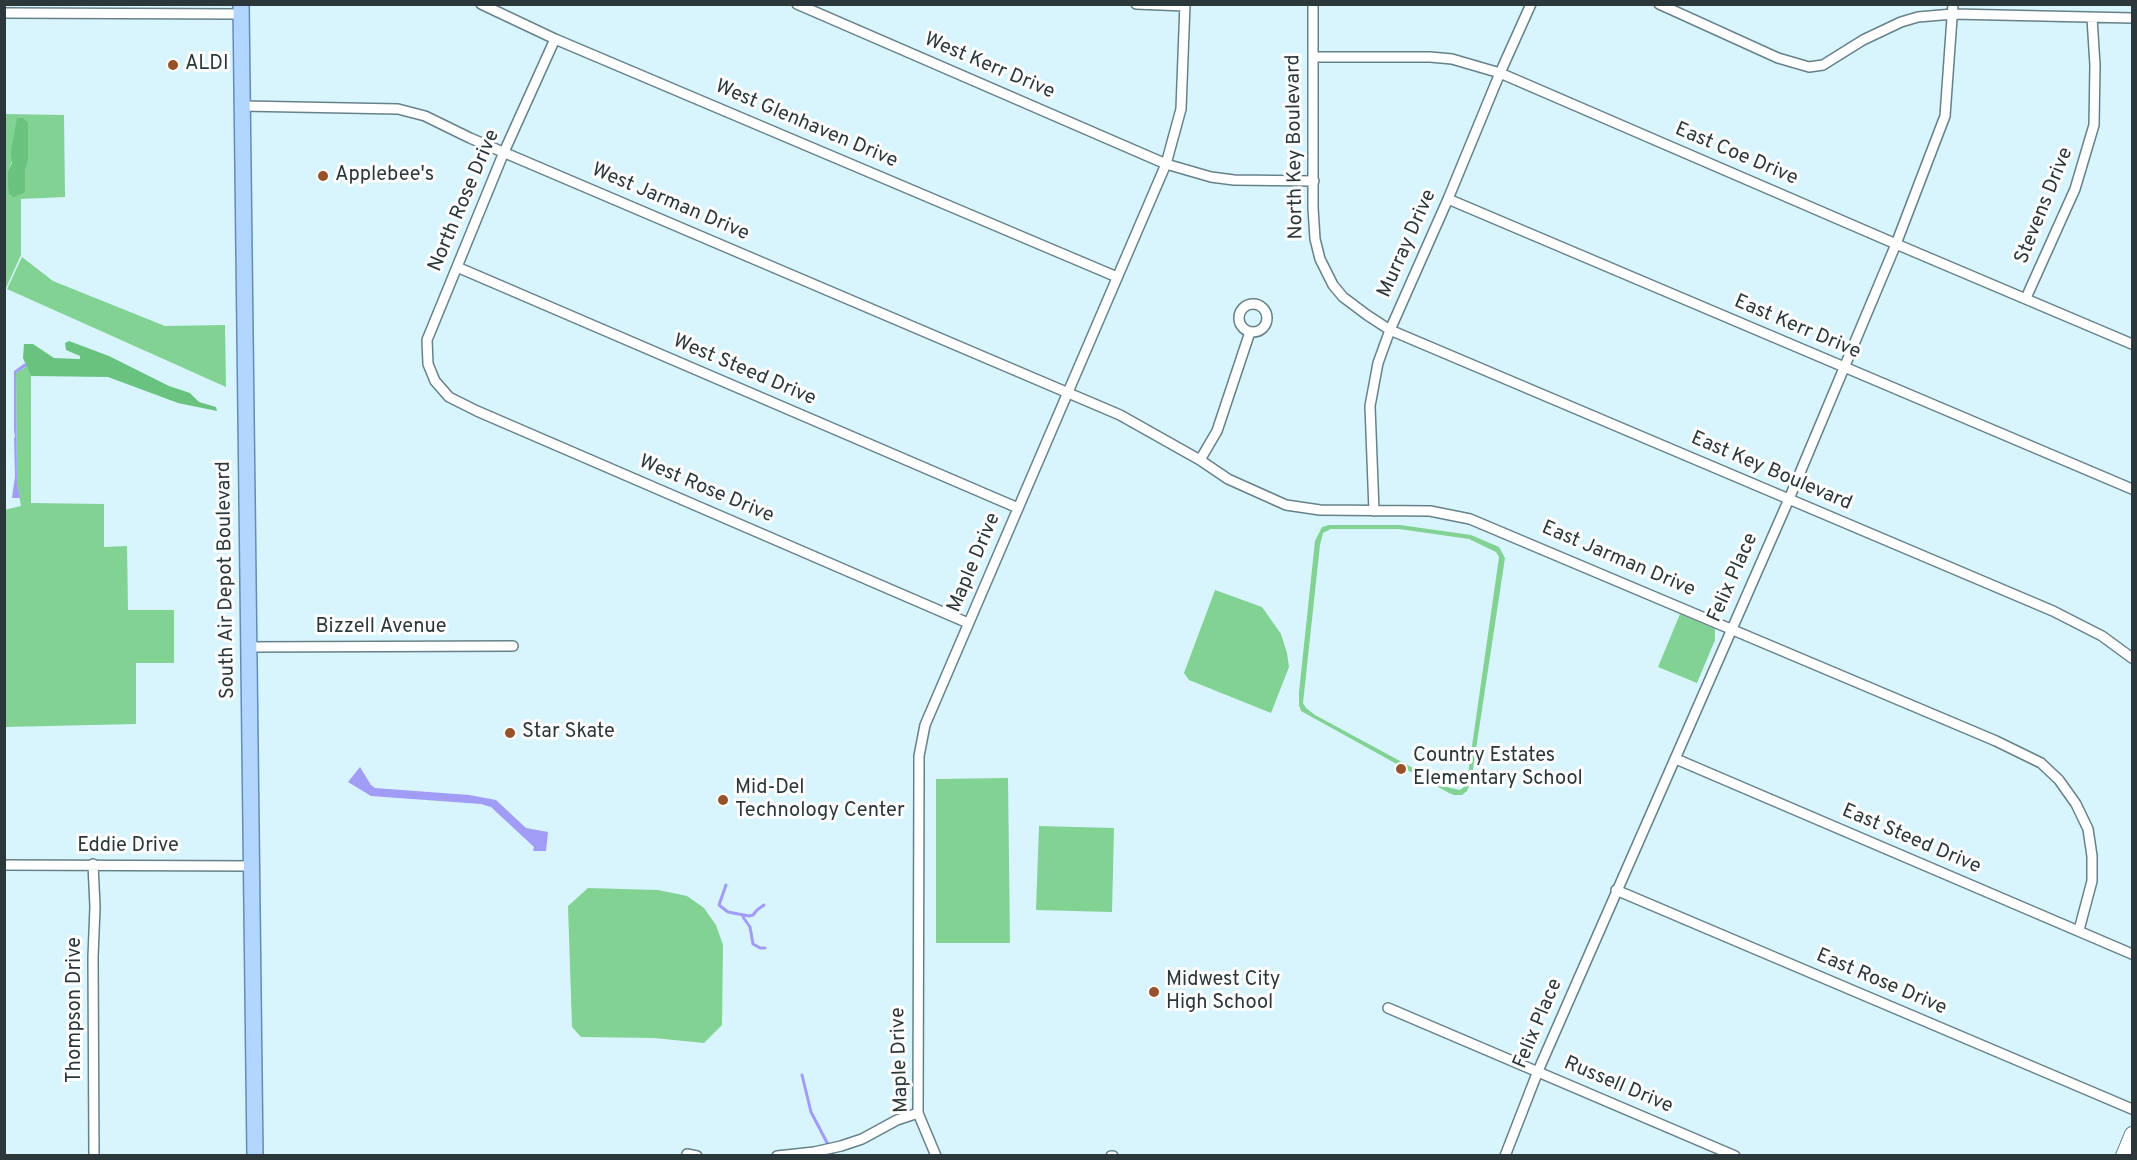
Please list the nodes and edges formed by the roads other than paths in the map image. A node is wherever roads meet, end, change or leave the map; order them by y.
1 (481, 4) edge
2 (797, 4) edge
3 (1137, 4) edge
4 (1313, 4) edge
5 (1531, 4) edge
6 (1185, 5) edge
7 (1663, 5) edge
8 (241, 9) edge
9 (1953, 9) edge
10 (4, 14) edge
11 (2092, 18) junction
12 (2133, 18) edge
13 (555, 39) junction
14 (1313, 57) junction
15 (1500, 73) junction
16 (243, 106) junction
17 (504, 152) junction
18 (1166, 164) junction
19 (1314, 181) junction
20 (1448, 199) junction
21 (1896, 244) junction
22 (457, 267) junction
23 (1117, 277) junction
24 (2026, 298) junction
25 (1390, 330) junction
26 (1250, 332) dead end
27 (2133, 344) edge
28 (1844, 367) junction
29 (435, 381) joint
30 (1069, 393) junction
31 (1200, 460) junction
32 (2133, 489) edge
33 (1789, 499) junction
34 (1018, 508) junction
35 (1374, 511) junction
36 (968, 623) junction
37 (1731, 628) junction
38 (513, 646) dead end
39 (249, 647) junction
40 (2133, 658) edge
41 (1676, 759) junction
42 (93, 864) junction
43 (4, 865) edge
44 (252, 866) junction
45 (1616, 890) junction
46 (2079, 930) junction
47 (2133, 954) edge
48 (1388, 1008) dead end
49 (1538, 1071) junction
50 (2133, 1109) edge
51 (918, 1113) junction
52 (2133, 1134) edge
53 (94, 1155) edge
54 (255, 1155) edge
55 (777, 1155) edge
56 (936, 1155) edge
57 (1505, 1155) edge
58 (1735, 1155) edge
59 (2123, 1155) edge

1 - 13 street, West Glenhaven Drive
2 - 18 street, West Kerr Drive
3 - 6 street
4 - 14 street, North Key Boulevard
5 - 15 street, Murray Drive
6 - 18 street, Maple Drive
7 - 9 street
8 - 10 street
8 - 16 main road, South Air Depot Boulevard
9 - 11 street
9 - 21 street, Felix Place
11 - 12 street
11 - 24 street, Stevens Drive
13 - 17 street, North Rose Drive
13 - 23 street, West Glenhaven Drive
14 - 15 street, East Coe Drive
14 - 19 street, North Key Boulevard
15 - 20 street, Murray Drive
15 - 21 street, East Coe Drive
16 - 17 street, West Jarman Drive
16 - 39 main road, South Air Depot Boulevard
17 - 22 street, North Rose Drive
17 - 30 street, West Jarman Drive
18 - 19 street
18 - 23 street, Maple Drive
19 - 25 street, North Key Boulevard
20 - 25 street, Murray Drive
20 - 28 street, East Kerr Drive
21 - 24 street, East Coe Drive
21 - 28 street, Felix Place
22 - 29 street, North Rose Drive
22 - 34 street, West Steed Drive
23 - 30 street, Maple Drive
24 - 27 street, East Coe Drive
25 - 33 street, East Key Boulevard
25 - 35 street, Murray Drive
26 - 31 street
28 - 32 street, East Kerr Drive
28 - 33 street, Felix Place
29 - 36 street, West Rose Drive
30 - 31 street, East Jarman Drive
30 - 34 street, Maple Drive
31 - 35 street, East Jarman Drive
33 - 37 street, Felix Place
33 - 40 street, East Key Boulevard
34 - 36 street, Maple Drive
35 - 37 street, East Jarman Drive
36 - 51 street, Maple Drive
37 - 41 street, Felix Place
37 - 46 street, East Jarman Drive
38 - 39 street, Bizzell Avenue
39 - 44 main road, South Air Depot Boulevard
41 - 45 street, Felix Place
41 - 46 street, East Steed Drive
42 - 43 street, Eddie Drive
42 - 44 street, Eddie Drive
42 - 53 street, Thompson Drive
44 - 54 main road, South Air Depot Boulevard
45 - 49 street, Felix Place
45 - 50 street, East Rose Drive
46 - 47 street, East Steed Drive
48 - 49 street, Russell Drive
49 - 57 street, Felix Place
49 - 58 street, Russell Drive
51 - 55 street
51 - 56 street, Maple Drive
52 - 59 street

